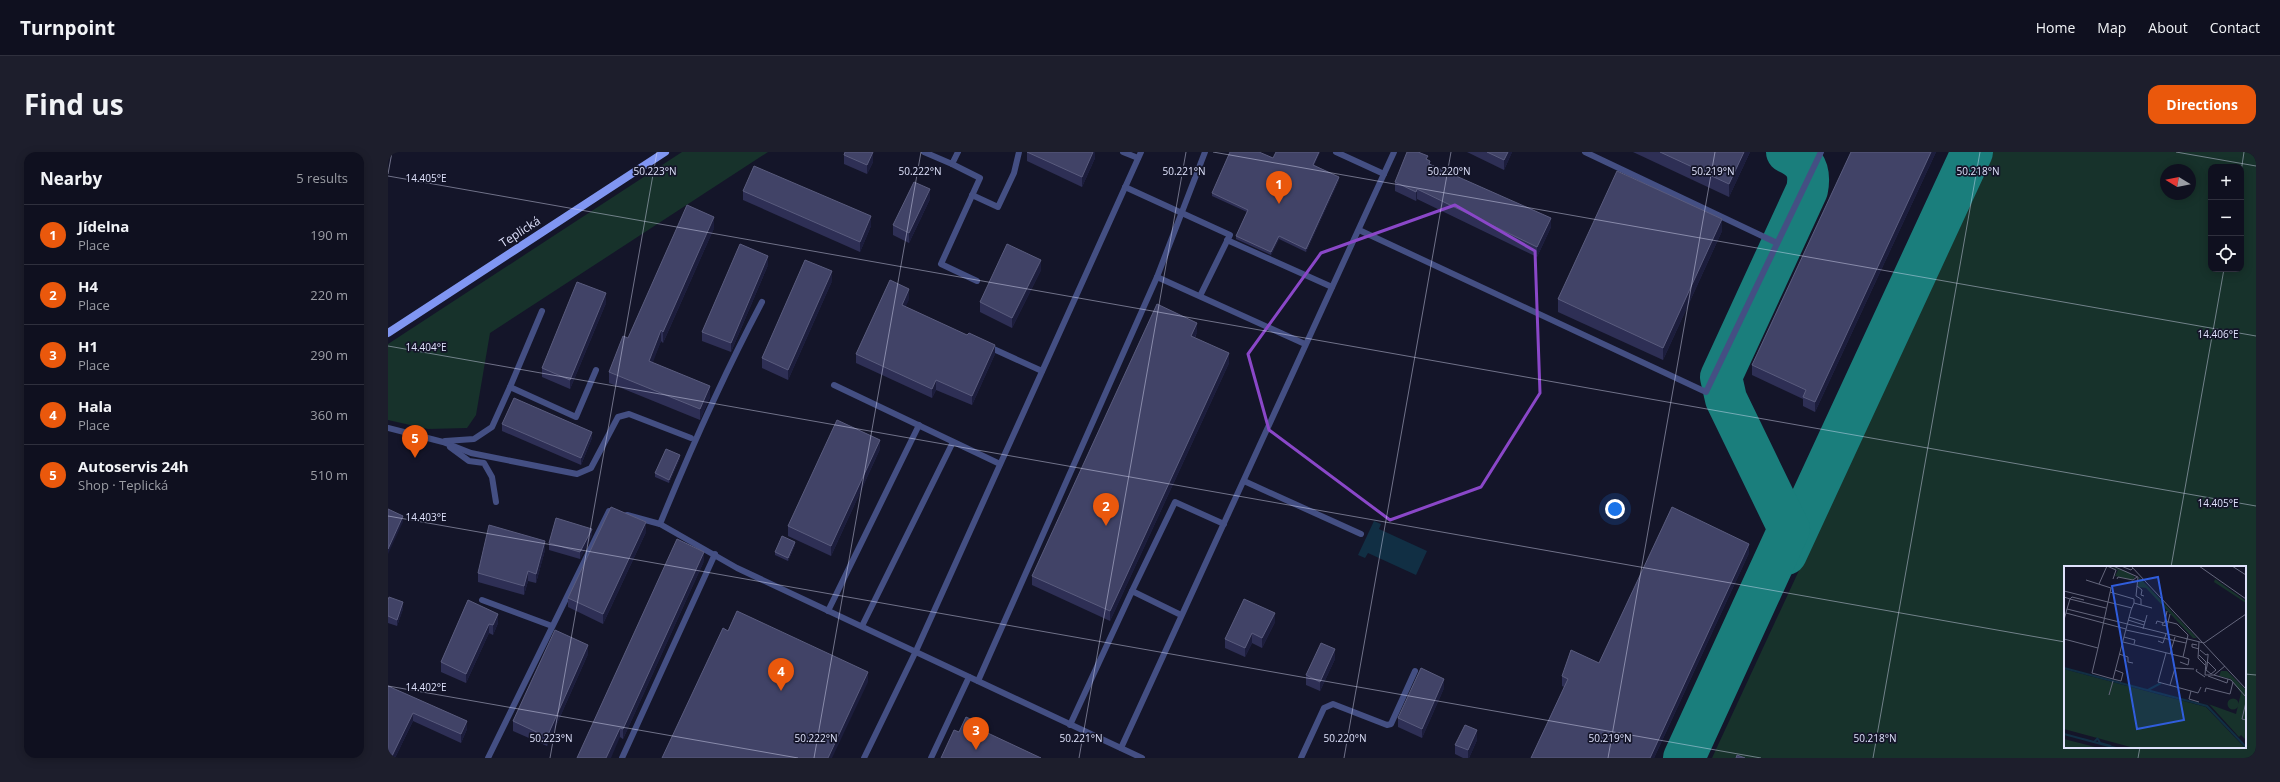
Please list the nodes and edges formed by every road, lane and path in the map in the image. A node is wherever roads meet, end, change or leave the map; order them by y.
1 (665, 152) edge
2 (924, 152) edge
3 (958, 152) edge
4 (1019, 152) edge
5 (1123, 152) edge
6 (1205, 152) edge
7 (1336, 152) edge
8 (1394, 152) edge
9 (1585, 152) edge
10 (1821, 152) edge
11 (1140, 155) edge
12 (952, 164) junction
13 (1384, 174) junction
14 (1126, 187) junction
15 (972, 195) junction
16 (1182, 212) junction
17 (1359, 230) junction
18 (1227, 240) junction
19 (1777, 243) junction
20 (1157, 277) junction
21 (977, 281) dead end
22 (1332, 287) junction
23 (1200, 296) junction
24 (762, 302) dead end
25 (542, 311) dead end
26 (388, 333) edge
27 (978, 342) edge
28 (1305, 344) junction
29 (596, 370) dead end
30 (1042, 371) junction
31 (834, 385) dead end
32 (510, 387) junction
33 (919, 425) junction
34 (388, 428) edge
35 (691, 438) dead end
36 (443, 442) junction
37 (953, 442) junction
38 (1000, 464) junction
39 (1244, 481) junction
40 (496, 502) dead end
41 (660, 524) junction
42 (1224, 524) junction
43 (1362, 534) dead end
44 (715, 554) junction
45 (1132, 591) junction
46 (482, 600) dead end
47 (828, 610) junction
48 (1181, 615) junction
49 (552, 626) junction
50 (862, 626) junction
51 (916, 651) junction
52 (1416, 671) dead end
53 (970, 677) junction
54 (978, 681) junction
55 (1070, 724) junction
56 (1120, 748) junction
57 (488, 758) edge
58 (622, 758) edge
59 (864, 758) edge
60 (931, 758) edge
61 (1142, 758) edge
62 (1301, 758) edge

1 - 26 main road, Teplická
2 - 12 lane
3 - 12 lane
4 - 15 lane
5 - 11 lane
6 - 16 lane
7 - 13 lane
8 - 13 lane
9 - 19 lane
10 - 19 lane
11 - 14 lane
12 - 15 lane
13 - 17 lane
14 - 16 lane
14 - 30 lane
15 - 21 lane
16 - 18 lane
16 - 20 lane
17 - 19 lane
17 - 22 lane
18 - 22 lane
18 - 23 lane
20 - 23 lane
20 - 54 lane
22 - 28 lane
23 - 28 lane
24 - 41 lane
25 - 32 lane
27 - 30 lane
28 - 39 lane
29 - 32 lane
30 - 38 lane
31 - 33 lane
32 - 36 lane
33 - 37 lane
33 - 47 lane
34 - 36 lane
35 - 36 lane
36 - 40 lane
37 - 38 lane
37 - 50 lane
38 - 51 lane
39 - 42 lane
39 - 43 lane
41 - 44 lane
41 - 49 lane
42 - 45 lane
42 - 48 lane
44 - 47 lane
44 - 58 lane
45 - 48 lane
45 - 55 lane
46 - 49 lane
47 - 50 lane
48 - 56 lane
49 - 57 lane
50 - 51 lane
51 - 53 lane
51 - 59 lane
52 - 62 lane
53 - 54 lane
53 - 60 lane
54 - 55 lane
55 - 56 lane
56 - 61 lane

